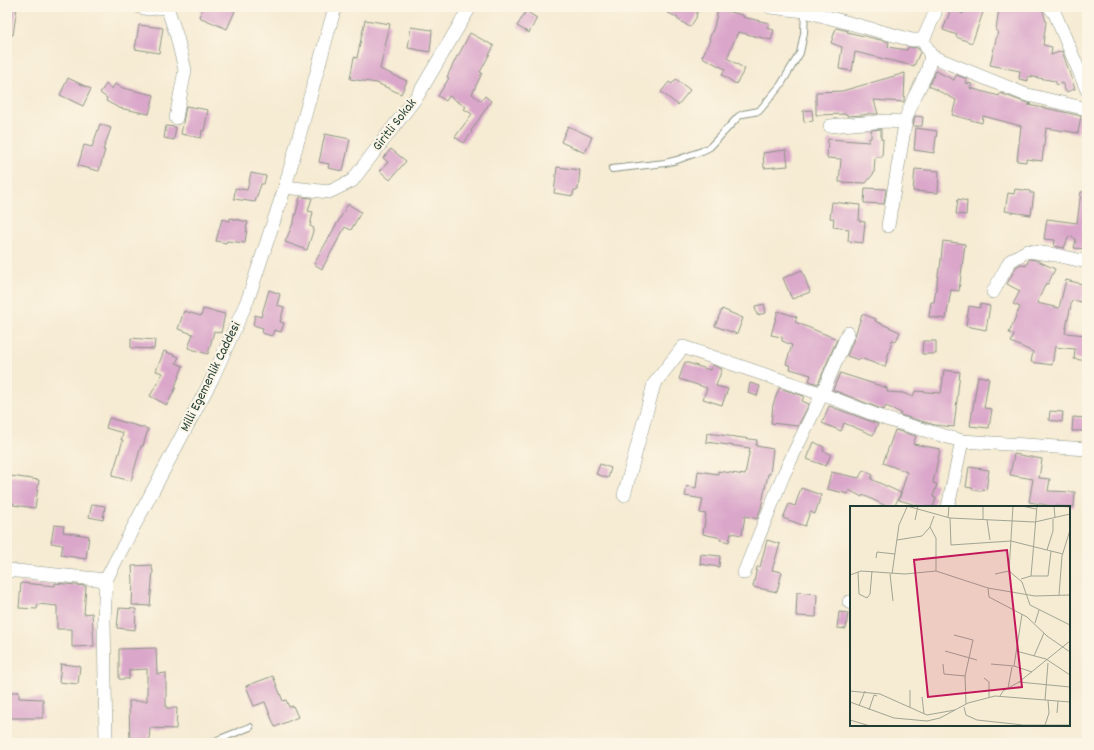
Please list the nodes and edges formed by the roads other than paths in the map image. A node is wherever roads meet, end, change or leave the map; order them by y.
1 (140, 7) edge
2 (166, 7) edge
3 (335, 7) edge
4 (470, 7) edge
5 (770, 7) edge
6 (936, 7) edge
7 (805, 9) edge
8 (1055, 9) edge
9 (923, 40) junction
10 (931, 56) junction
11 (1087, 90) edge
12 (1087, 109) edge
13 (176, 118) dead end
14 (905, 122) junction
15 (830, 126) dead end
16 (612, 169) dead end
17 (285, 187) junction
18 (888, 226) dead end
19 (1087, 262) edge
20 (993, 292) dead end
21 (848, 332) dead end
22 (822, 394) junction
23 (962, 440) junction
24 (1087, 449) edge
25 (624, 495) dead end
26 (948, 506) edge
27 (7, 570) edge
28 (744, 573) dead end
29 (106, 580) junction
30 (250, 727) dead end
31 (106, 743) edge
32 (210, 743) edge

1 - 2 street
2 - 13 street
3 - 17 street, Milli Egemenlik Caddesi
4 - 17 street, Giritli Sokak
5 - 7 street
6 - 9 street
7 - 9 street
7 - 16 lane
8 - 11 street
9 - 10 street
10 - 12 street
10 - 14 street
14 - 15 street
14 - 18 street
17 - 29 street, Milli Egemenlik Caddesi
19 - 20 street
21 - 22 street
22 - 23 street
22 - 25 street
22 - 28 street
23 - 24 street
23 - 26 street
27 - 29 street
29 - 31 street, Milli Egemenlik Caddesi
30 - 32 lane

